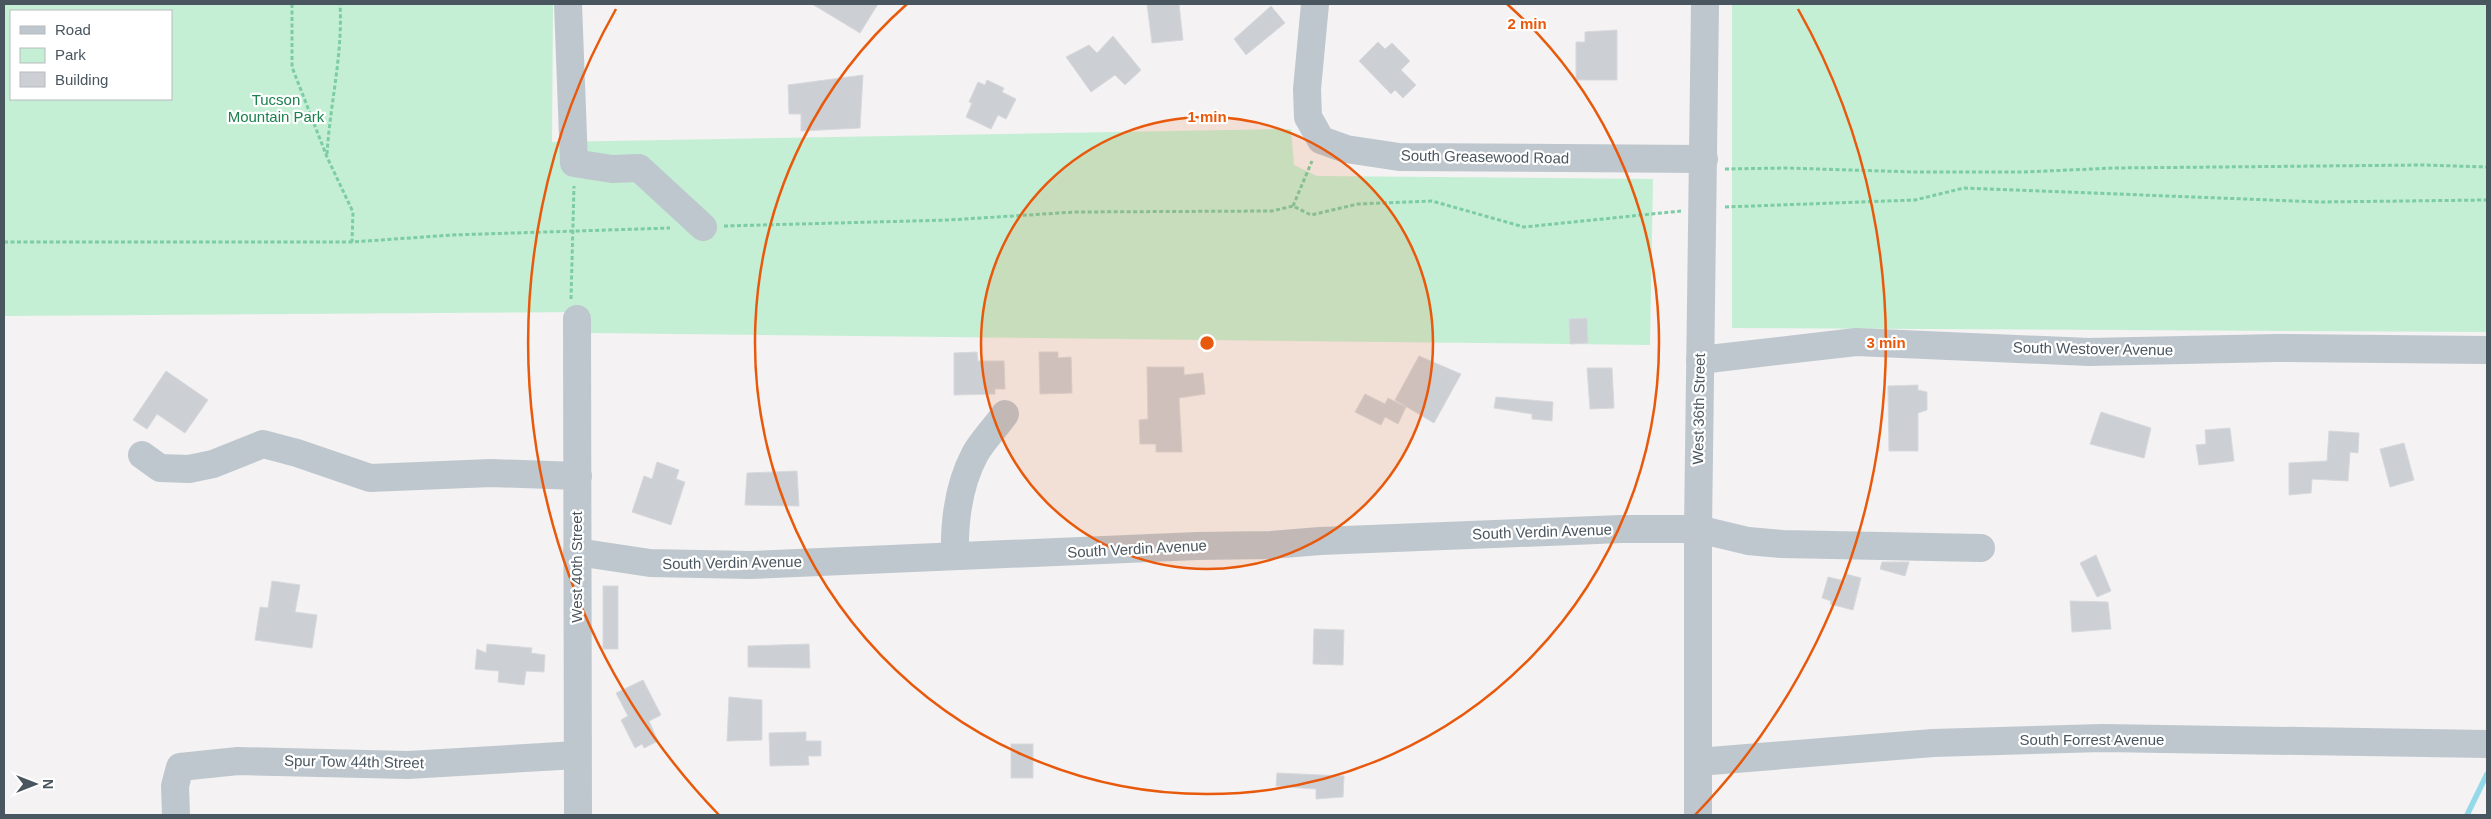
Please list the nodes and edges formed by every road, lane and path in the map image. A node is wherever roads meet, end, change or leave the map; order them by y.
1 (292, 4) edge
2 (340, 4) edge
3 (568, 4) edge
4 (1315, 4) edge
5 (1706, 4) edge
6 (1321, 140) junction
7 (327, 157) junction
8 (574, 162) junction
9 (1704, 164) junction
10 (2487, 167) edge
11 (2487, 200) edge
12 (1293, 206) junction
13 (1704, 209) junction
14 (703, 227) junction
15 (573, 230) junction
16 (4, 242) edge
17 (352, 242) junction
18 (577, 319) joint
19 (2487, 350) edge
20 (1700, 360) junction
21 (1005, 414) dead end
22 (142, 455) dead end
23 (578, 476) junction
24 (1698, 529) junction
25 (1981, 548) dead end
26 (577, 552) junction
27 (955, 556) junction
28 (2487, 744) edge
29 (577, 755) junction
30 (1698, 762) junction
31 (176, 815) edge
32 (578, 815) edge
33 (1698, 815) edge

1 - 7 path
2 - 7 path
3 - 8 street
4 - 6 street
5 - 9 street, West 36th Street
6 - 9 street, South Greasewood Road
6 - 12 path
7 - 17 path
8 - 14 street
8 - 15 path
9 - 10 path
9 - 13 street, West 36th Street
11 - 13 path
12 - 13 path
12 - 14 path
13 - 20 street, West 36th Street
14 - 15 path
15 - 17 path
15 - 18 path
16 - 17 path
18 - 23 street, West 40th Street
19 - 20 street, South Westover Avenue
20 - 24 street, West 36th Street
21 - 27 street
22 - 23 street
23 - 26 street, West 40th Street
24 - 25 street, South Verdin Avenue
24 - 27 street, South Verdin Avenue
24 - 30 street, West 36th Street
26 - 27 street, South Verdin Avenue
26 - 29 street, West 40th Street
28 - 30 street, South Forrest Avenue
29 - 31 street, Spur Tow 44th Street
29 - 32 street, West 40th Street
30 - 33 street, West 36th Street

